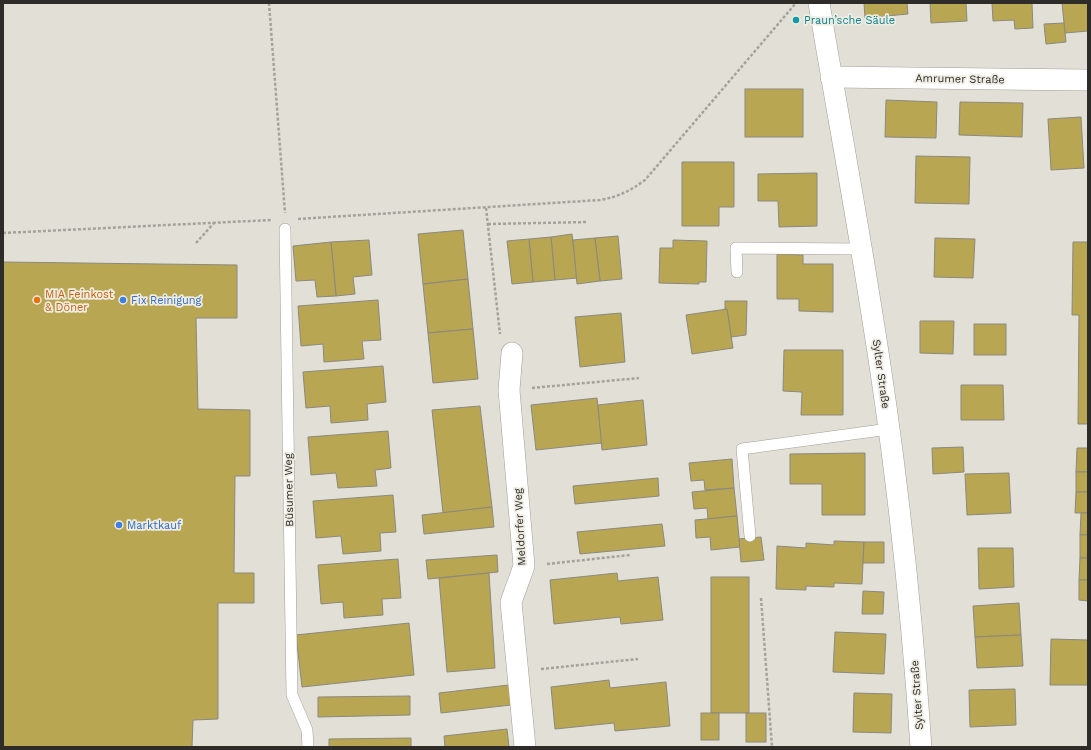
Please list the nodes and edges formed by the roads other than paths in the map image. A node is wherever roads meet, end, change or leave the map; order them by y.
1 (819, 3) edge
2 (831, 77) junction
3 (1088, 80) edge
4 (286, 224) road end
5 (862, 250) junction
6 (736, 272) dead end
7 (512, 353) road end
8 (888, 429) junction
9 (750, 536) dead end
10 (308, 747) edge
11 (525, 747) edge
12 (921, 747) edge

1 - 2 street, Sylter Straße
2 - 3 street, Amrumer Straße
2 - 5 street, Sylter Straße
4 - 10 lane, Büsumer Weg
5 - 6 lane
5 - 8 street, Sylter Straße
7 - 11 street, Meldorfer Weg
8 - 9 lane
8 - 12 street, Sylter Straße

